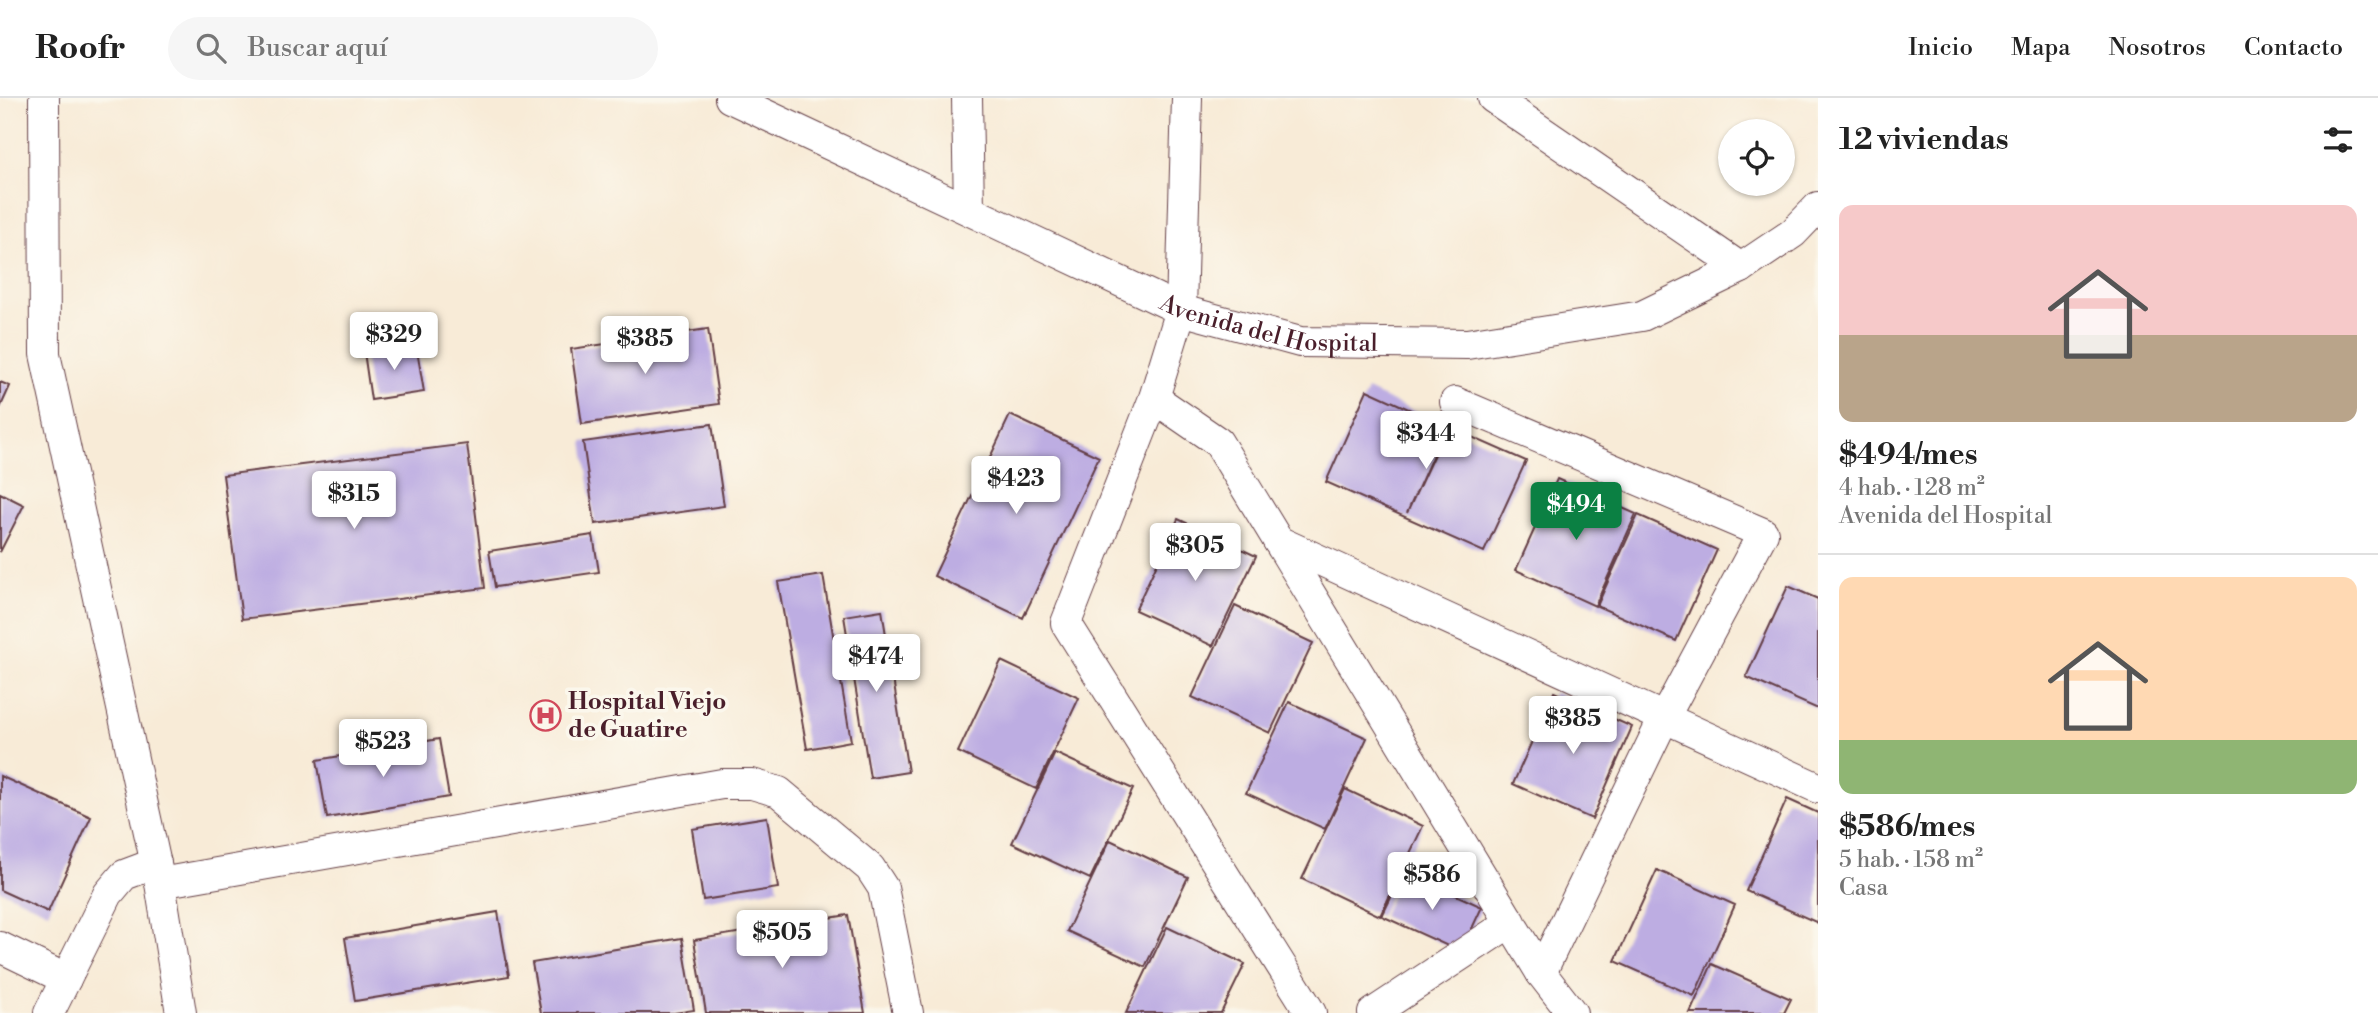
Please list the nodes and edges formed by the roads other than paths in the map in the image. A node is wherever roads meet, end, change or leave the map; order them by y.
1 (44, 98) edge
2 (967, 98) edge
3 (1187, 98) edge
4 (1493, 98) edge
5 (745, 102) edge
6 (1818, 206) edge
7 (969, 210) junction
8 (1741, 268) junction
9 (1181, 310) junction
10 (1154, 398) junction
11 (1455, 402) dead end
12 (1278, 541) junction
13 (1664, 718) junction
14 (1818, 788) edge
15 (158, 873) junction
16 (1511, 922) junction
17 (0, 947) edge
18 (1541, 972) junction
19 (66, 979) junction
20 (49, 1013) edge
21 (181, 1013) edge
22 (908, 1013) edge
23 (1311, 1013) edge
24 (1373, 1013) edge
25 (1572, 1013) edge

1 - 15 street
2 - 7 street
3 - 9 street
4 - 8 street
5 - 7 street, Avenida del Hospital
6 - 8 street, Avenida del Hospital
7 - 9 street, Avenida del Hospital
8 - 9 street, Avenida del Hospital
9 - 10 street
10 - 12 street
10 - 23 street
11 - 13 street
12 - 13 street
12 - 16 street
13 - 14 street
13 - 18 street
15 - 19 street
15 - 21 street
15 - 22 street
16 - 18 street
16 - 24 street
17 - 19 street
18 - 25 street
19 - 20 street

